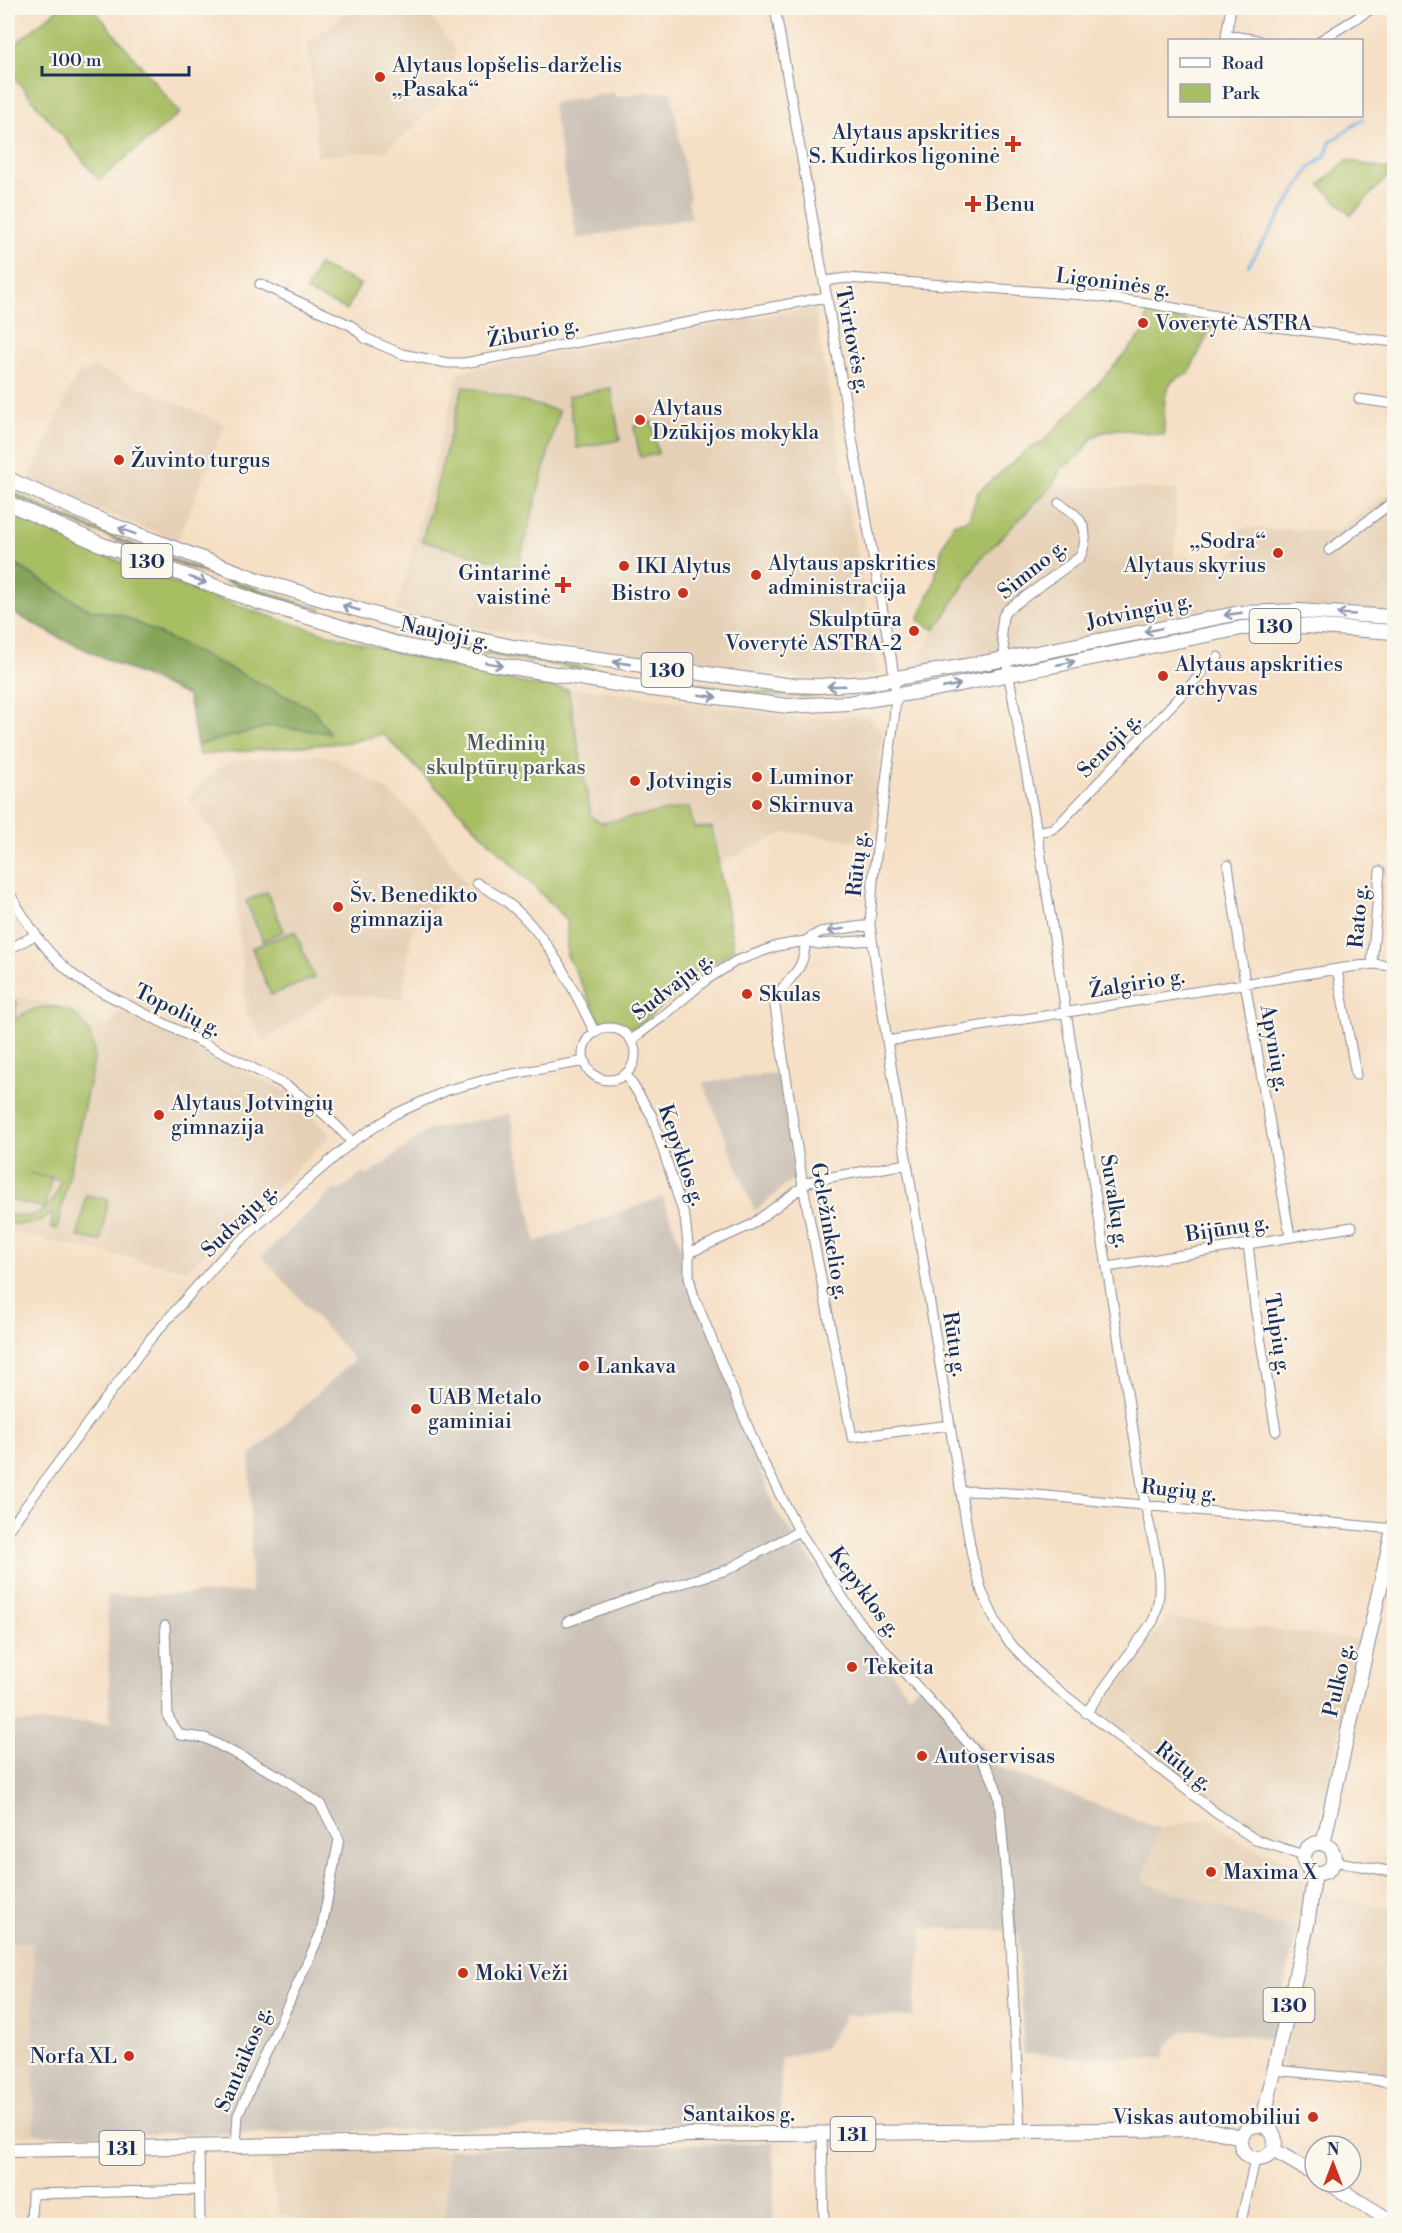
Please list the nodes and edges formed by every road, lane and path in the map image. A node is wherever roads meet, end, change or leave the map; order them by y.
1 (775, 8) edge
2 (1231, 8) edge
3 (1372, 8) edge
4 (1252, 39) edge
5 (1323, 39) edge
6 (824, 281) junction
7 (260, 284) dead end
8 (827, 297) junction
9 (1395, 342) edge
10 (1359, 399) dead end
11 (1395, 404) edge
12 (8, 479) edge
13 (1395, 501) edge
14 (8, 503) edge
15 (1059, 503) dead end
16 (1329, 550) dead end
17 (1395, 617) edge
18 (407, 624) junction
19 (1395, 632) edge
20 (401, 645) junction
21 (1218, 657) dead end
22 (1006, 659) junction
23 (1009, 675) junction
24 (894, 679) junction
25 (896, 696) junction
26 (1037, 832) junction
27 (1228, 865) dead end
28 (1380, 871) dead end
29 (477, 884) dead end
30 (8, 891) edge
31 (870, 925) junction
32 (34, 935) junction
33 (872, 939) junction
34 (805, 941) junction
35 (8, 950) edge
36 (1372, 964) junction
37 (1395, 966) edge
38 (1337, 969) junction
39 (1245, 983) junction
40 (1065, 1012) junction
41 (595, 1033) junction
42 (631, 1040) junction
43 (886, 1041) junction
44 (585, 1061) junction
45 (626, 1074) junction
46 (1356, 1075) dead end
47 (352, 1142) junction
48 (907, 1164) junction
49 (803, 1186) junction
50 (1352, 1227) dead end
51 (1290, 1236) junction
52 (1248, 1243) junction
53 (689, 1253) junction
54 (1108, 1267) junction
55 (950, 1425) junction
56 (1276, 1431) dead end
57 (961, 1493) junction
58 (1145, 1504) junction
59 (1394, 1527) edge
60 (8, 1530) edge
61 (799, 1531) junction
62 (567, 1622) dead end
63 (165, 1626) dead end
64 (1086, 1713) junction
65 (1323, 1844) junction
66 (1304, 1855) junction
67 (1333, 1861) junction
68 (1315, 1872) junction
69 (1395, 1872) edge
70 (1275, 2070) junction
71 (1395, 2082) edge
72 (1262, 2126) junction
73 (1020, 2132) junction
74 (822, 2135) junction
75 (1241, 2137) junction
76 (236, 2145) junction
77 (199, 2146) junction
78 (8, 2150) edge
79 (1273, 2150) junction
80 (1255, 2160) junction
81 (1303, 2167) edge
82 (199, 2190) junction
83 (1347, 2194) edge
84 (1395, 2223) edge
85 (31, 2226) edge
86 (200, 2226) edge
87 (824, 2226) edge
88 (1240, 2226) edge

1 - 6 street, Tvirtovės g.
2 - 4 street
3 - 5 street
6 - 8 street, Tvirtovės g.
6 - 9 street, Ligoninės g.
7 - 8 street, Žiburio g.
8 - 24 street, Tvirtovės g.
10 - 11 street
18 -> 12 main road, Naujoji g. / 130
13 - 16 street
14 -> 20 main road, Naujoji g. / 130
15 - 22 street, Simno g.
17 -> 22 main road, Jotvingių g.
18 - 20 main road
24 -> 18 main road, Naujoji g. / 130
23 -> 19 main road, Jotvingių g. / 130
20 -> 25 main road, Naujoji g. / 130
21 - 26 street, Senoji g.
22 - 23 street, Simno g.
22 - 24 main road, Jotvingių g.
25 -> 23 main road, Jotvingių g. / 130
23 - 26 street, Suvalkų g.
24 - 25 street, Rūtų g.
25 - 31 street, Rūtų g.
26 - 40 street, Suvalkų g.
27 - 39 street, Apynių g.
28 - 36 street, Rato g.
29 - 41 street
30 - 32 street, Topolių g.
31 - 33 street, Rūtų g.
31 -> 34 street, Sudvajų g.
32 - 35 street
32 - 47 street, Topolių g.
33 - 34 street, Sudvajų g.
33 - 43 street, Rūtų g.
34 - 42 street, Sudvajų g.
34 - 49 street, Geležinkelio g.
36 - 37 street, Žalgirio g.
36 - 38 street, Žalgirio g.
38 - 39 street, Žalgirio g.
38 - 46 street
39 - 40 street, Žalgirio g.
39 - 51 street, Apynių g.
40 - 43 street, Žalgirio g.
40 - 54 street, Suvalkų g.
41 - 42 street
41 - 44 street
42 - 45 street
43 - 48 street, Rūtų g.
44 - 45 street
44 - 47 street, Sudvajų g.
45 - 53 street, Kepyklos g.
47 - 60 street, Sudvajų g.
48 - 49 street
48 - 55 street, Rūtų g.
49 - 53 street
49 - 55 street, Geležinkelio g.
50 - 51 street, Bijūnų g.
51 - 52 street, Bijūnų g.
52 - 54 street, Bijūnų g.
52 - 56 street, Tulpių g.
53 - 61 street, Kepyklos g.
54 - 58 street, Suvalkų g.
55 - 57 street, Rūtų g.
57 - 58 street, Rugių g.
57 - 64 street, Rūtų g.
58 - 59 street, Rugių g.
58 - 64 street, Suvalkų g.
59 - 65 main road, Pulko g.
61 - 62 street
61 - 73 street, Kepyklos g.
63 - 76 street, Santaikos g.
64 - 66 street, Rūtų g.
65 - 66 main road
65 - 67 main road
66 - 68 main road
67 - 68 main road
67 - 69 street
68 - 70 main road, 130
70 - 71 street
70 - 72 main road, 130
72 - 75 main road
72 - 79 main road
73 - 74 main road, Santaikos g. / 131
73 - 75 main road, Santaikos g. / 131
74 - 76 main road, Santaikos g. / 131
74 - 87 street
75 - 80 main road
76 - 77 main road, Santaikos g. / 131
77 - 78 main road, Santaikos g. / 131
77 - 82 street
79 - 80 main road
79 - 81 main road
80 - 88 street
82 - 85 street
82 - 86 street
83 - 84 main road

